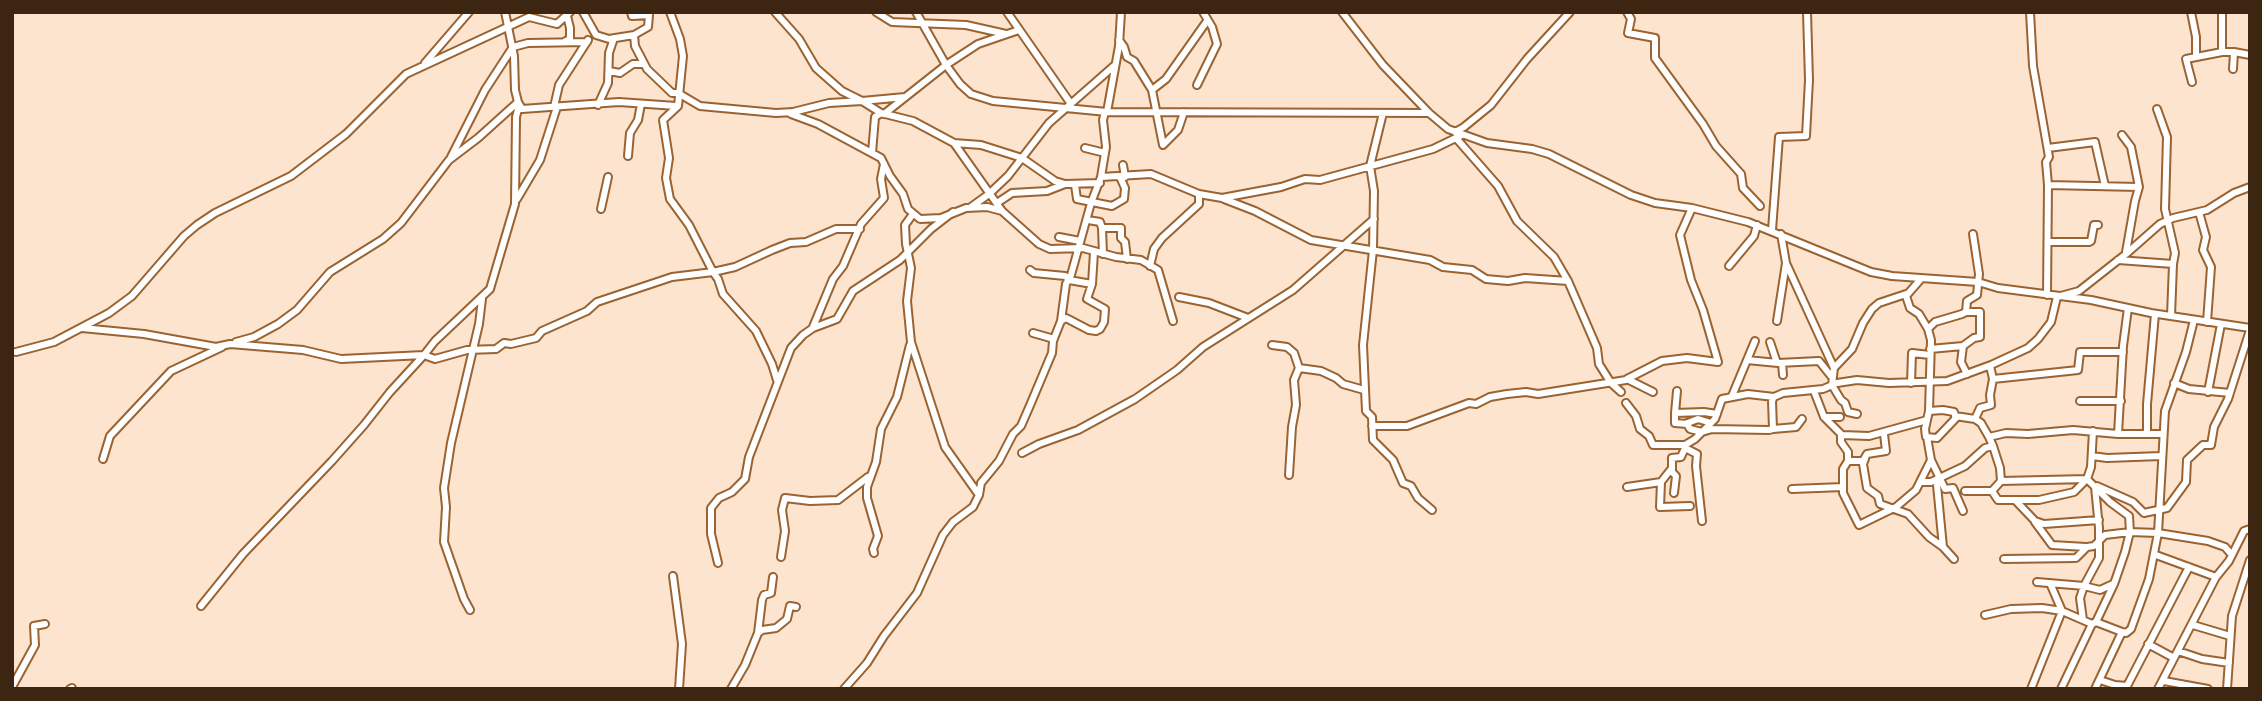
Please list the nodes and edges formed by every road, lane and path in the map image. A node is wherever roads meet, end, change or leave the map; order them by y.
1 (469, 12) edge
2 (505, 12) edge
3 (583, 12) edge
4 (631, 12) edge
5 (670, 12) edge
6 (775, 12) edge
7 (876, 12) edge
8 (916, 12) edge
9 (926, 12) edge
10 (1007, 12) edge
11 (1121, 12) edge
12 (1203, 12) edge
13 (1342, 12) edge
14 (1570, 12) edge
15 (1627, 12) edge
16 (1807, 12) edge
17 (2030, 12) edge
18 (2191, 12) edge
19 (2222, 12) edge
20 (568, 14) edge
21 (1207, 21) junction
22 (922, 23) junction
23 (510, 27) junction
24 (1019, 30) junction
25 (594, 34) junction
26 (1007, 34) junction
27 (634, 35) junction
28 (614, 38) junction
29 (1119, 40) junction
30 (564, 42) junction
31 (587, 42) junction
32 (513, 47) junction
33 (2222, 52) junction
34 (2234, 52) junction
35 (2250, 55) edge
36 (2196, 57) junction
37 (423, 64) junction
38 (642, 64) junction
39 (946, 65) junction
40 (1115, 65) junction
41 (2232, 69) dead end
42 (609, 71) junction
43 (2192, 82) dead end
44 (1197, 85) dead end
45 (1152, 90) junction
46 (678, 93) junction
47 (905, 97) junction
48 (862, 101) junction
49 (518, 104) junction
50 (641, 104) junction
51 (598, 105) junction
52 (678, 106) junction
53 (1068, 106) junction
54 (556, 107) junction
55 (2157, 109) dead end
56 (786, 112) junction
57 (1106, 112) junction
58 (1154, 112) junction
59 (1184, 112) junction
60 (883, 113) junction
61 (1383, 113) junction
62 (1429, 113) junction
63 (1458, 135) junction
64 (2122, 135) dead end
65 (954, 142) junction
66 (1085, 148) dead end
67 (2048, 148) junction
68 (872, 153) junction
69 (1105, 153) junction
70 (628, 156) dead end
71 (1022, 158) junction
72 (449, 160) junction
73 (884, 164) junction
74 (1123, 166) dead end
75 (1370, 166) junction
76 (607, 177) dead end
77 (1123, 177) junction
78 (1100, 180) junction
79 (1065, 184) junction
80 (1075, 185) junction
81 (2048, 186) junction
82 (2105, 186) junction
83 (2140, 187) junction
84 (2250, 187) edge
85 (989, 194) junction
86 (1199, 194) junction
87 (1222, 198) junction
88 (997, 203) junction
89 (1091, 203) junction
90 (515, 204) junction
91 (1760, 205) dead end
92 (971, 207) junction
93 (1692, 208) junction
94 (601, 209) dead end
95 (1002, 211) junction
96 (953, 212) junction
97 (2199, 212) junction
98 (913, 214) junction
99 (1173, 215) dead end
100 (1374, 219) junction
101 (1088, 220) junction
102 (1181, 220) junction
103 (2167, 220) junction
104 (1757, 225) junction
105 (2098, 225) dead end
106 (1102, 228) junction
107 (859, 229) junction
108 (1772, 230) junction
109 (1781, 234) junction
110 (1973, 234) dead end
111 (1059, 237) dead end
112 (2049, 242) junction
113 (1079, 245) junction
114 (1343, 246) junction
115 (1373, 249) junction
116 (907, 252) junction
117 (1094, 252) junction
118 (1102, 254) junction
119 (2126, 254) junction
120 (1128, 259) junction
121 (2118, 260) junction
122 (1786, 263) junction
123 (2173, 264) junction
124 (1150, 266) junction
125 (1728, 266) dead end
126 (1030, 270) dead end
127 (713, 272) junction
128 (1069, 279) junction
129 (1920, 280) junction
130 (1568, 281) junction
131 (1978, 282) junction
132 (1092, 284) junction
133 (483, 295) junction
134 (1906, 295) junction
135 (2047, 295) junction
136 (1179, 297) dead end
137 (2057, 297) junction
138 (2128, 308) junction
139 (1966, 312) junction
140 (2155, 314) junction
141 (2171, 316) junction
142 (1248, 318) junction
143 (2194, 320) junction
144 (1061, 321) junction
145 (1173, 321) dead end
146 (1777, 321) dead end
147 (2207, 322) junction
148 (2221, 324) junction
149 (82, 328) junction
150 (813, 328) junction
151 (1928, 329) junction
152 (2250, 329) edge
153 (1033, 333) dead end
154 (1054, 339) junction
155 (1755, 341) dead end
156 (911, 342) junction
157 (1770, 342) dead end
158 (230, 344) junction
159 (1272, 345) dead end
160 (1963, 346) junction
161 (472, 350) junction
162 (16, 352) dead end
163 (1930, 352) junction
164 (2123, 352) junction
165 (424, 355) junction
166 (1747, 360) junction
167 (1779, 363) junction
168 (1990, 366) junction
169 (1299, 368) junction
170 (1834, 368) junction
171 (1967, 374) junction
172 (1783, 375) dead end
173 (1831, 376) junction
174 (1993, 379) junction
175 (777, 380) junction
176 (1626, 380) junction
177 (1928, 382) junction
178 (1611, 383) junction
179 (1911, 383) junction
180 (2174, 383) junction
181 (1782, 384) dead end
182 (1834, 385) junction
183 (1364, 390) junction
184 (1677, 391) dead end
185 (1814, 391) junction
186 (1621, 392) dead end
187 (1653, 392) dead end
188 (2208, 392) junction
189 (1783, 393) junction
190 (2230, 393) junction
191 (1732, 396) junction
192 (1774, 397) junction
193 (2080, 401) dead end
194 (2121, 401) junction
195 (1626, 403) dead end
196 (1929, 411) junction
197 (1675, 414) junction
198 (1717, 414) junction
199 (1857, 414) dead end
200 (1955, 416) junction
201 (1824, 417) junction
202 (1840, 417) dead end
203 (1802, 419) dead end
204 (1975, 419) junction
205 (1927, 420) junction
206 (1711, 423) junction
207 (1685, 424) junction
208 (1371, 426) junction
209 (1773, 429) junction
210 (2093, 431) junction
211 (1702, 432) junction
212 (2162, 433) junction
213 (1884, 434) junction
214 (2118, 434) junction
215 (2147, 434) junction
216 (1841, 435) junction
217 (1869, 436) junction
218 (1927, 437) junction
219 (1989, 437) junction
220 (1685, 446) junction
221 (1993, 446) junction
222 (1022, 453) dead end
223 (2092, 456) junction
224 (2161, 456) junction
225 (103, 459) dead end
226 (1864, 460) junction
227 (1931, 460) junction
228 (1848, 461) junction
229 (1672, 468) junction
230 (869, 475) junction
231 (1289, 475) dead end
232 (1940, 479) junction
233 (2087, 479) junction
234 (2001, 481) junction
235 (1661, 482) junction
236 (1921, 482) junction
237 (2094, 485) junction
238 (1627, 487) dead end
239 (1843, 487) junction
240 (1792, 489) dead end
241 (1965, 491) dead end
242 (1992, 491) junction
243 (1674, 493) dead end
244 (979, 495) junction
245 (2015, 500) junction
246 (1689, 506) dead end
247 (1893, 509) junction
248 (1433, 510) dead end
249 (2160, 510) junction
250 (1963, 511) dead end
251 (1702, 520) dead end
252 (2034, 520) junction
253 (2099, 520) junction
254 (2250, 529) edge
255 (2130, 532) junction
256 (2158, 533) junction
257 (2099, 542) junction
258 (1943, 547) junction
259 (2087, 547) junction
260 (874, 553) dead end
261 (2155, 555) junction
262 (2232, 555) junction
263 (781, 557) dead end
264 (1954, 559) dead end
265 (2004, 559) dead end
266 (2250, 560) edge
267 (718, 563) dead end
268 (2189, 567) junction
269 (673, 576) dead end
270 (773, 577) dead end
271 (2216, 577) junction
272 (2037, 582) dead end
273 (2050, 583) junction
274 (2114, 584) junction
275 (2084, 586) junction
276 (201, 606) dead end
277 (796, 607) dead end
278 (470, 610) dead end
279 (2062, 611) junction
280 (1985, 615) dead end
281 (2083, 620) junction
282 (2094, 623) junction
283 (45, 624) dead end
284 (2193, 625) junction
285 (2122, 632) junction
286 (758, 633) junction
287 (2230, 636) junction
288 (2148, 644) junction
289 (2178, 651) junction
290 (2174, 658) junction
291 (2229, 663) junction
292 (2100, 680) junction
293 (2164, 681) junction
294 (12, 687) edge
295 (679, 689) edge
296 (731, 689) edge
297 (844, 689) edge
298 (2031, 689) edge
299 (2061, 689) edge
300 (2095, 689) edge
301 (2158, 689) edge
302 (2208, 689) edge
303 (2227, 689) edge

1 - 37 street
2 - 23 street
3 - 25 street
4 - 27 street
5 - 46 street
6 - 48 street
7 - 22 street
8 - 22 street
9 - 22 street
10 - 24 street
11 - 29 street
12 - 21 street
13 - 62 street
14 - 63 street
15 - 91 street
16 - 108 street
17 - 67 street
18 - 36 street
19 - 33 street
20 - 23 street
20 - 30 street
21 - 44 street
21 - 45 street
22 - 26 street
22 - 39 street
23 - 32 street
23 - 37 street
24 - 26 street
24 - 53 street
25 - 28 street
25 - 31 street
26 - 39 street
27 - 28 street
27 - 38 street
28 - 42 street
29 - 40 street
29 - 45 street
30 - 31 street
30 - 32 street
31 - 54 street
32 - 49 street
32 - 72 street
33 - 34 street
33 - 36 street
34 - 35 street
34 - 41 street
36 - 43 street
37 - 149 street
38 - 42 street
38 - 46 street
39 - 47 street
39 - 53 street
40 - 53 street
40 - 57 street
42 - 51 street
45 - 58 street
46 - 52 street
46 - 56 street
47 - 48 street
47 - 60 street
48 - 56 street
48 - 60 street
49 - 54 street
49 - 72 street
49 - 90 street
50 - 51 street
50 - 52 street
50 - 70 street
51 - 54 street
52 - 127 street
53 - 57 street
53 - 71 street
54 - 90 street
55 - 103 street
56 - 68 street
57 - 58 street
57 - 69 street
58 - 59 street
58 - 59 street
59 - 61 street
60 - 65 street
60 - 68 street
61 - 62 street
61 - 75 street
62 - 63 street
63 - 75 street
63 - 93 street
63 - 130 street
64 - 83 street
65 - 71 street
65 - 85 street
66 - 69 street
67 - 81 street
67 - 82 street
68 - 73 street
69 - 78 street
71 - 79 street
71 - 85 street
72 - 158 street
73 - 98 street
73 - 107 street
74 - 77 street
75 - 87 street
75 - 100 street
76 - 94 street
77 - 78 street
77 - 86 street
77 - 89 street
78 - 80 street
78 - 89 street
79 - 80 street
79 - 88 street
80 - 89 street
81 - 82 street
81 - 112 street
82 - 83 street
83 - 119 street
84 - 97 street
85 - 88 street
85 - 92 street
86 - 87 street
86 - 102 street
87 - 114 street
88 - 95 street
89 - 101 street
90 - 133 street
92 - 95 street
92 - 96 street
93 - 104 street
93 - 176 street
95 - 113 street
96 - 98 street
96 - 116 street
97 - 103 street
97 - 147 street
98 - 116 street
99 - 102 street
100 - 114 street
100 - 115 street
101 - 106 street
101 - 113 street
102 - 124 street
103 - 119 street
103 - 123 street
104 - 108 street
104 - 125 street
105 - 112 street
106 - 118 street
106 - 120 street
107 - 127 street
107 - 150 street
108 - 109 street
109 - 122 street
109 - 129 street
110 - 131 street
111 - 113 street
112 - 135 street
113 - 117 street
113 - 128 street
114 - 115 street
114 - 142 street
115 - 130 street
115 - 183 street
116 - 150 street
116 - 156 street
117 - 118 street
117 - 132 street
118 - 120 street
119 - 121 street
120 - 124 street
121 - 123 street
121 - 137 street
122 - 146 street
122 - 170 street
123 - 141 street
124 - 145 street
126 - 128 street
127 - 161 street
127 - 175 street
128 - 132 street
128 - 144 street
129 - 131 street
129 - 134 street
130 - 178 street
131 - 135 street
131 - 139 street
132 - 144 street
133 - 161 street
133 - 165 street
134 - 151 street
134 - 170 street
135 - 137 street
136 - 142 street
137 - 138 street
137 - 168 street
138 - 140 street
138 - 164 street
139 - 151 street
139 - 160 street
140 - 141 street
140 - 215 street
141 - 143 street
142 - 222 street
143 - 147 street
143 - 180 street
144 - 154 street
147 - 148 street
148 - 152 street
148 - 188 street
149 - 158 street
149 - 162 street
150 - 175 street
151 - 163 street
152 - 190 street
153 - 154 street
154 - 244 street
155 - 166 street
156 - 230 street
156 - 244 street
157 - 167 street
158 - 165 street
158 - 225 street
159 - 169 street
160 - 163 street
160 - 171 street
161 - 165 street
161 - 278 street
163 - 177 street
163 - 179 street
164 - 174 street
164 - 194 street
165 - 276 street
166 - 167 street
166 - 191 street
167 - 172 street
167 - 173 street
168 - 171 street
168 - 174 street
169 - 183 street
169 - 231 street
170 - 173 street
171 - 177 street
173 - 182 street
174 - 204 street
175 - 267 street
176 - 178 street
176 - 187 street
177 - 179 street
177 - 196 street
178 - 186 street
178 - 208 street
179 - 182 street
180 - 188 street
180 - 212 street
181 - 189 street
182 - 185 street
182 - 199 street
183 - 208 street
184 - 197 street
185 - 189 street
185 - 201 street
188 - 190 street
189 - 192 street
190 - 249 street
191 - 192 street
191 - 198 street
192 - 209 street
193 - 194 street
194 - 214 street
195 - 220 street
196 - 200 street
196 - 205 street
197 - 198 street
197 - 207 street
198 - 206 street
200 - 204 street
200 - 218 street
201 - 202 street
201 - 216 street
203 - 209 street
204 - 219 street
205 - 213 street
205 - 218 street
206 - 207 street
206 - 211 street
207 - 211 street
208 - 248 street
209 - 211 street
210 - 214 street
210 - 219 street
210 - 223 street
211 - 220 street
212 - 215 street
212 - 224 street
213 - 217 street
213 - 226 street
214 - 215 street
216 - 217 street
216 - 228 street
217 - 226 street
218 - 227 street
219 - 221 street
220 - 229 street
220 - 251 street
221 - 232 street
221 - 234 street
223 - 224 street
223 - 233 street
224 - 249 street
226 - 228 street
226 - 247 street
227 - 232 street
227 - 236 street
228 - 239 street
229 - 235 street
229 - 243 street
230 - 260 street
230 - 263 street
232 - 236 street
232 - 250 street
232 - 258 street
233 - 234 street
233 - 237 street
233 - 245 street
234 - 242 street
235 - 238 street
235 - 246 street
236 - 247 street
237 - 249 street
237 - 253 street
237 - 255 street
239 - 240 street
239 - 247 street
241 - 242 street
242 - 245 street
244 - 297 street
245 - 252 street
247 - 258 street
249 - 256 street
252 - 253 street
252 - 259 street
253 - 257 street
254 - 262 street
255 - 256 street
255 - 257 street
255 - 274 street
256 - 261 street
256 - 262 street
257 - 259 street
257 - 275 street
258 - 264 street
259 - 265 street
261 - 268 street
261 - 285 street
262 - 271 street
266 - 287 street
268 - 271 street
268 - 288 street
269 - 295 street
270 - 286 street
271 - 284 street
272 - 273 street
273 - 275 street
273 - 279 street
274 - 275 street
274 - 282 street
275 - 281 street
277 - 286 street
279 - 280 street
279 - 281 street
279 - 298 street
281 - 282 street
282 - 285 street
282 - 299 street
283 - 294 street
284 - 287 street
284 - 289 street
285 - 292 street
286 - 296 street
287 - 291 street
288 - 290 street
288 - 292 street
289 - 290 street
289 - 291 street
290 - 293 street
291 - 303 street
292 - 300 street
293 - 301 street
293 - 302 street

